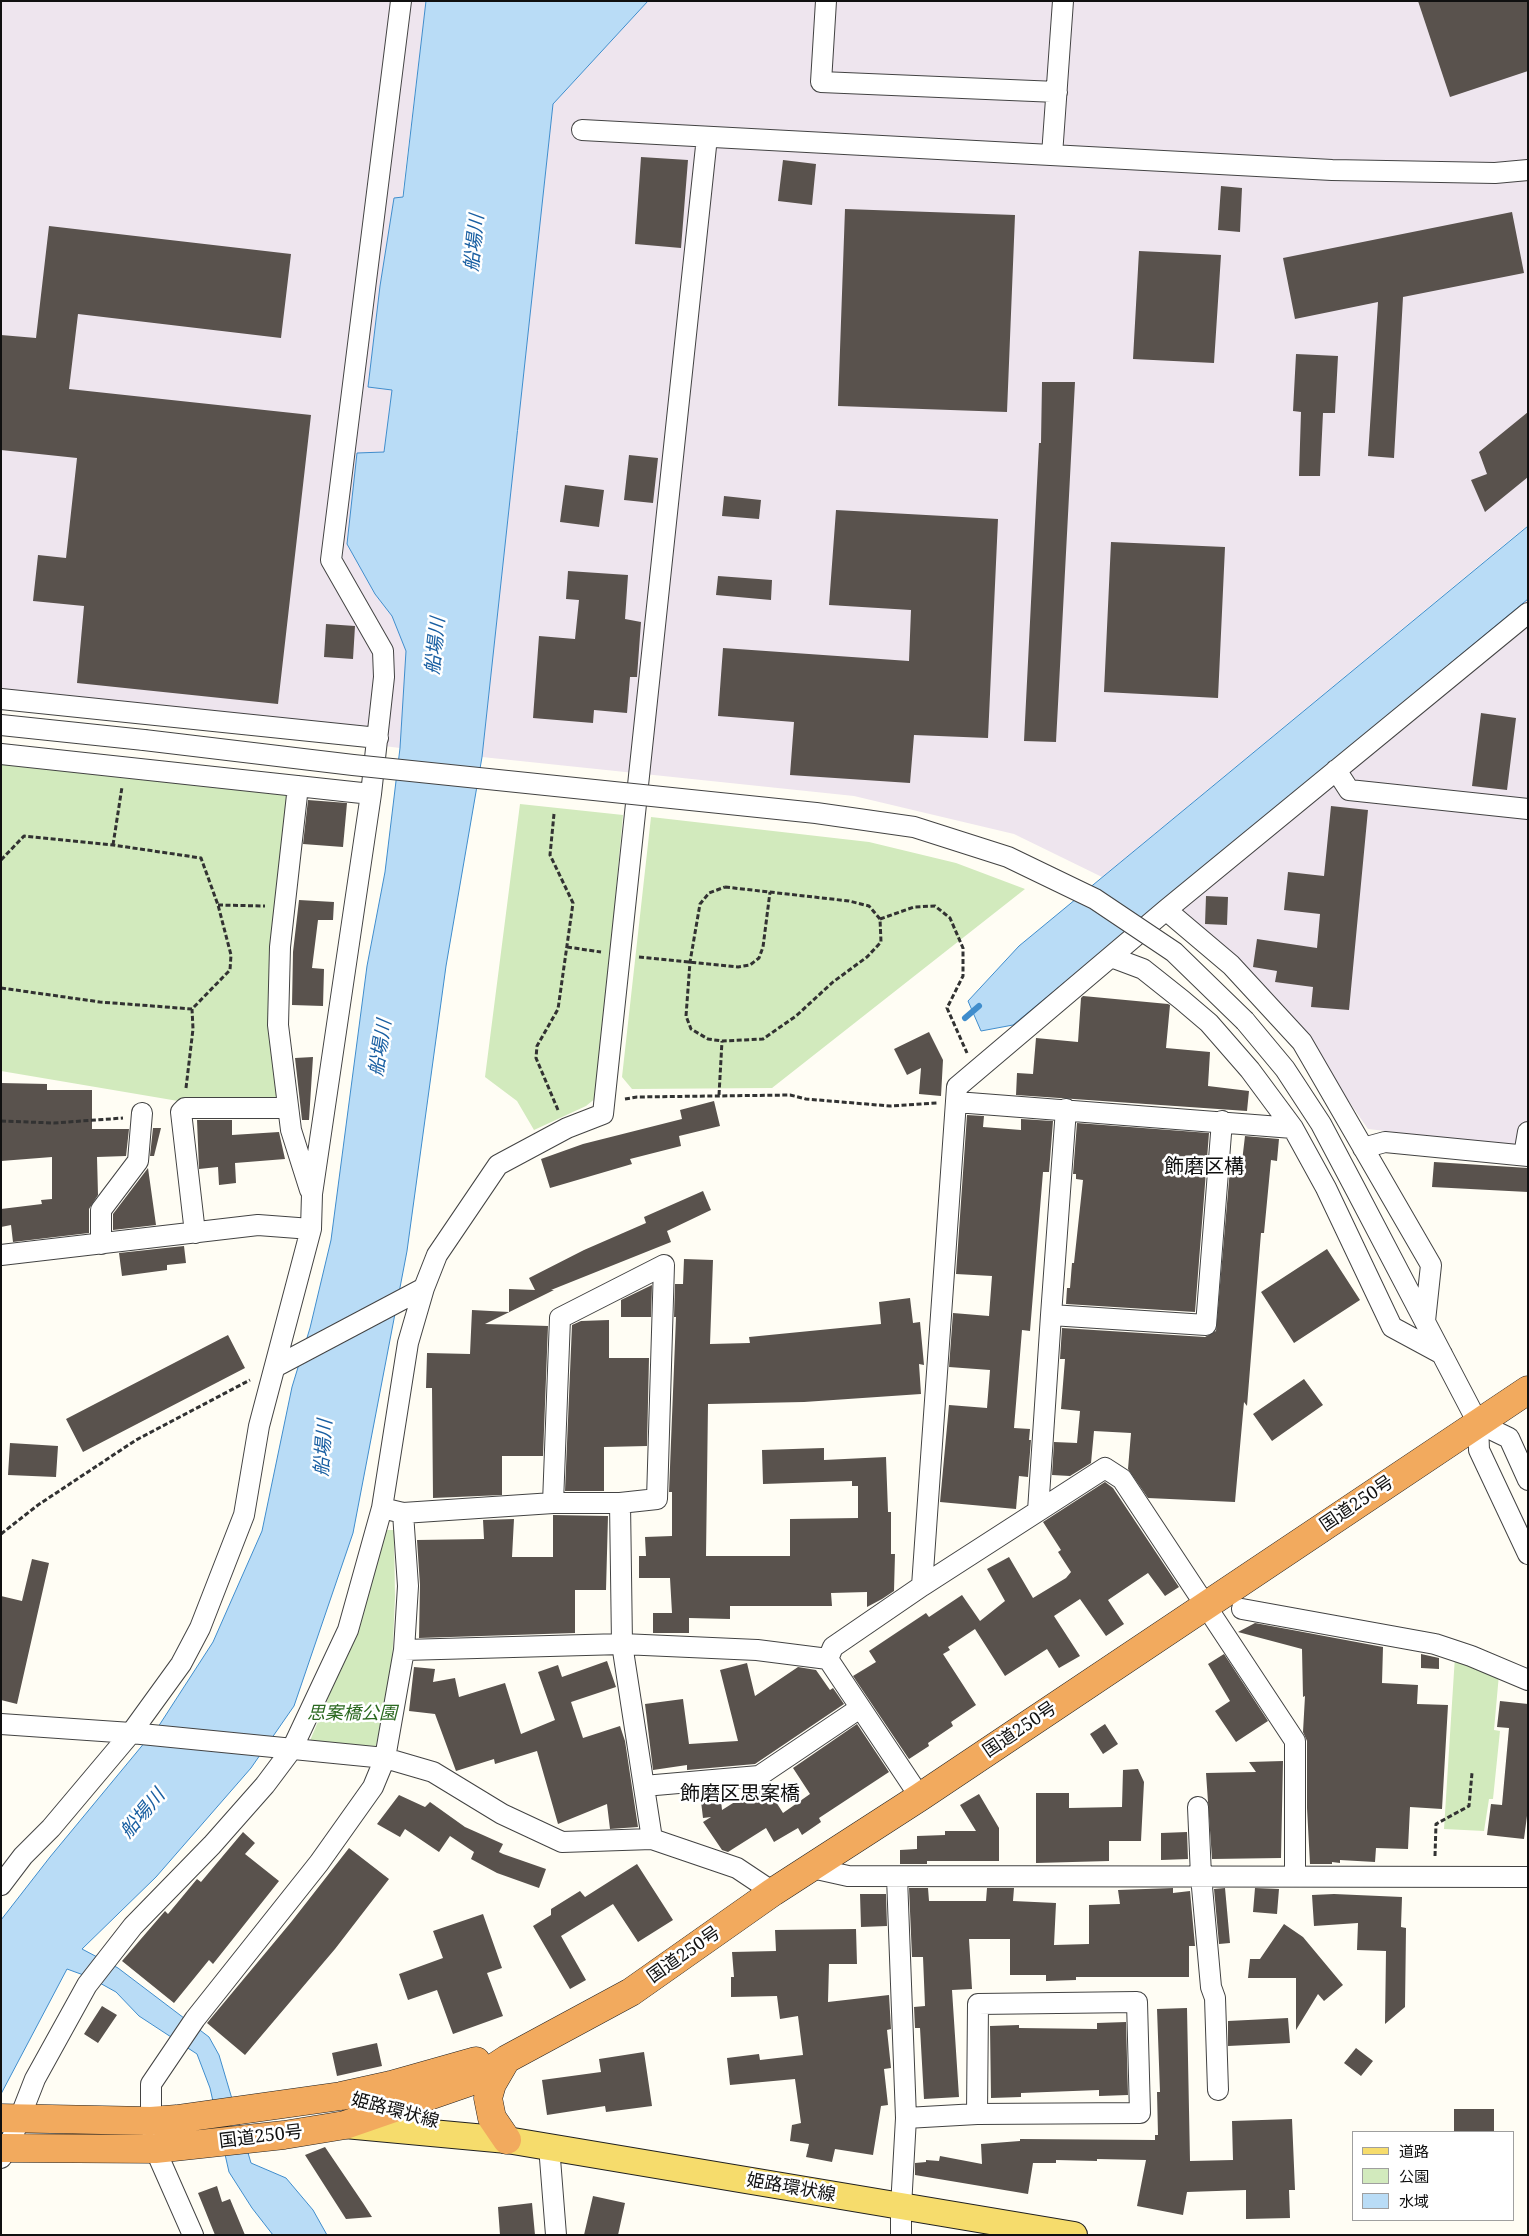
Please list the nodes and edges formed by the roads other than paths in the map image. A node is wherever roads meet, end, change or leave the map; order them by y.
1 (401, 1) edge
2 (826, 1) edge
3 (1064, 1) edge
4 (1057, 92) junction
5 (582, 130) dead end
6 (707, 137) junction
7 (1052, 155) junction
8 (1528, 170) edge
9 (1528, 613) edge
10 (1, 699) edge
11 (1, 725) edge
12 (378, 738) junction
13 (1, 754) edge
14 (1336, 770) junction
15 (298, 786) junction
16 (371, 794) junction
17 (1528, 809) edge
18 (1166, 910) junction
19 (1111, 957) junction
20 (956, 1102) junction
21 (288, 1108) junction
22 (1066, 1109) junction
23 (142, 1113) road end
24 (1222, 1121) junction
25 (1293, 1128) junction
26 (1528, 1132) edge
27 (1363, 1148) junction
28 (1526, 1155) edge
29 (312, 1194) junction
30 (311, 1228) junction
31 (195, 1233) junction
32 (101, 1244) junction
33 (1, 1255) edge
34 (424, 1288) junction
35 (1051, 1315) junction
36 (1425, 1321) junction
37 (1442, 1354) junction
38 (275, 1367) junction
39 (1528, 1390) edge
40 (1478, 1423) junction
41 (1528, 1480) edge
42 (553, 1503) junction
43 (620, 1503) junction
44 (382, 1508) junction
45 (1038, 1511) junction
46 (403, 1513) junction
47 (1528, 1554) edge
48 (922, 1586) junction
49 (1206, 1604) junction
50 (1242, 1609) dead end
51 (622, 1644) junction
52 (404, 1650) junction
53 (828, 1659) junction
54 (1528, 1680) edge
55 (860, 1708) junction
56 (1, 1724) edge
57 (131, 1733) junction
58 (292, 1749) junction
59 (385, 1758) junction
60 (644, 1786) junction
61 (920, 1797) junction
62 (1198, 1807) dead end
63 (652, 1838) junction
64 (812, 1868) junction
65 (1201, 1876) junction
66 (1295, 1876) junction
67 (897, 1877) junction
68 (1528, 1877) edge
69 (1, 1885) edge
70 (773, 1892) junction
71 (507, 2059) junction
72 (1218, 2090) dead end
73 (341, 2096) junction
74 (390, 2109) junction
75 (977, 2114) junction
76 (11, 2118) edge
77 (906, 2118) junction
78 (150, 2122) junction
79 (345, 2125) junction
80 (507, 2140) junction
81 (548, 2146) junction
82 (155, 2149) junction
83 (4, 2151) edge
84 (900, 2206) junction
85 (193, 2235) edge
86 (556, 2235) edge
87 (901, 2235) edge
88 (1074, 2235) edge

1 - 12 street
2 - 4 street
3 - 4 street
4 - 7 street
5 - 6 street
6 - 7 street
6 - 34 street
7 - 8 street
9 - 14 street
10 - 12 street
11 - 36 street, bridge
12 - 16 street
13 - 15 street
14 - 17 street
14 - 18 street
15 - 16 street
15 - 21 street
16 - 29 street
18 - 19 street
18 - 27 street
19 - 20 street
19 - 25 street
20 - 22 street
20 - 48 street
21 - 29 street
21 - 31 street
22 - 24 street
22 - 35 street
23 - 32 street
24 - 25 street
24 - 35 street
25 - 37 street
26 - 28 street
27 - 28 street
27 - 36 street
29 - 30 street
30 - 31 street
30 - 38 street
31 - 32 street
32 - 33 street
34 - 38 street
34 - 44 street
35 - 45 street
36 - 37 street
37 - 40 street
38 - 57 street
39 - 40 highway, 国道250号
40 - 41 street
40 - 47 street
40 - 49 highway, 国道250号
42 - 43 street
42 - 43 street
42 - 46 street
43 - 51 street
44 - 46 street
44 - 58 street
45 - 48 street
45 - 49 street
46 - 52 street
48 - 53 street
49 - 61 highway, 国道250号
49 - 66 street
50 - 54 street
51 - 52 street
51 - 53 street
51 - 60 street
52 - 59 street
53 - 55 street
55 - 60 street
55 - 61 street
56 - 57 street
57 - 58 street
57 - 69 street
58 - 59 street
58 - 76 street
59 - 63 street
59 - 78 street
60 - 63 street
61 - 64 highway, 国道250号
62 - 65 street
63 - 70 street
64 - 67 street
64 - 70 highway, 国道250号
65 - 66 street
65 - 67 street
65 - 72 street
66 - 68 street
67 - 77 street
70 - 71 highway, 国道250号
71 - 73 highway, 国道250号
71 - 74 highway, 国道250号
71 - 80 highway
73 - 74 main road, 姫路環状線
73 - 78 highway, 国道250号
74 - 79 highway, 国道250号
74 - 80 main road, 姫路環状線
75 - 75 street
75 - 77 street
76 - 78 highway, 国道250号
76 - 83 street
77 - 84 street
78 - 82 street
79 - 80 main road, 姫路環状線
79 - 82 highway, 国道250号
80 - 81 main road, 姫路環状線
81 - 84 main road, 姫路環状線
81 - 86 street
82 - 83 highway, 国道250号
82 - 85 street
84 - 87 street
84 - 88 main road, 姫路環状線

